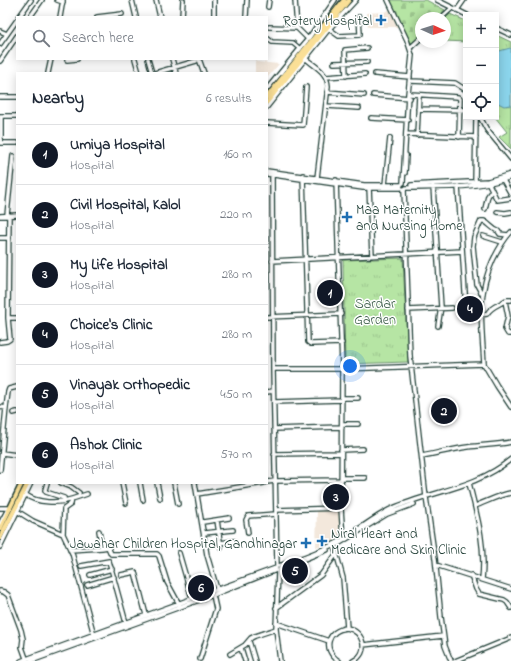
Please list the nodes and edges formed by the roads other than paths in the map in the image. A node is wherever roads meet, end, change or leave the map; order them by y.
1 (31, 0) edge
2 (42, 0) edge
3 (57, 0) edge
4 (132, 0) edge
5 (156, 0) edge
6 (183, 0) edge
7 (214, 0) edge
8 (247, 0) edge
9 (268, 0) edge
10 (295, 0) edge
11 (334, 0) edge
12 (344, 0) edge
13 (349, 0) edge
14 (356, 0) edge
15 (388, 0) edge
16 (437, 0) edge
17 (464, 0) edge
18 (63, 1) edge
19 (268, 7) dead end
20 (452, 8) junction
21 (457, 10) junction
22 (448, 12) edge
23 (463, 13) edge
24 (122, 14) dead end
25 (20, 16) edge
26 (31, 16) edge
27 (60, 16) edge
28 (110, 16) edge
29 (136, 16) edge
30 (160, 16) edge
31 (182, 16) edge
32 (214, 16) edge
33 (246, 16) edge
34 (359, 16) dead end
35 (16, 21) edge
36 (269, 27) dead end
37 (297, 28) junction
38 (499, 29) edge
39 (0, 30) edge
40 (329, 30) junction
41 (7, 34) junction
42 (511, 34) edge
43 (16, 37) edge
44 (4, 38) junction
45 (268, 39) edge
46 (308, 39) junction
47 (415, 43) edge
48 (0, 44) edge
49 (11, 44) junction
50 (367, 48) dead end
51 (410, 48) junction
52 (300, 49) junction
53 (306, 59) junction
54 (51, 60) edge
55 (135, 60) edge
56 (148, 60) edge
57 (172, 60) edge
58 (198, 60) edge
59 (0, 61) edge
60 (367, 62) dead end
61 (334, 63) dead end
62 (346, 63) junction
63 (175, 67) junction
64 (48, 72) edge
65 (139, 72) edge
66 (153, 72) edge
67 (157, 72) edge
68 (176, 72) edge
69 (204, 72) edge
70 (365, 74) dead end
71 (375, 74) dead end
72 (346, 76) junction
73 (326, 77) junction
74 (410, 77) junction
75 (306, 87) dead end
76 (268, 88) edge
77 (463, 88) edge
78 (327, 92) junction
79 (364, 95) dead end
80 (373, 95) dead end
81 (419, 95) junction
82 (268, 96) edge
83 (409, 96) junction
84 (16, 97) edge
85 (0, 98) edge
86 (268, 101) edge
87 (326, 106) junction
88 (268, 107) edge
89 (359, 108) dead end
90 (418, 109) junction
91 (460, 109) junction
92 (463, 110) edge
93 (1, 116) edge
94 (16, 116) edge
95 (371, 118) dead end
96 (407, 120) junction
97 (476, 120) edge
98 (482, 120) edge
99 (268, 123) edge
100 (407, 134) junction
101 (417, 135) junction
102 (459, 137) junction
103 (390, 138) dead end
104 (476, 138) junction
105 (0, 143) edge
106 (16, 143) edge
107 (13, 156) dead end
108 (511, 159) edge
109 (270, 174) edge
110 (511, 174) edge
111 (303, 177) junction
112 (511, 177) edge
113 (317, 178) junction
114 (503, 180) junction
115 (336, 182) junction
116 (475, 184) junction
117 (489, 184) junction
118 (385, 185) junction
119 (404, 186) junction
120 (458, 186) junction
121 (369, 187) junction
122 (433, 187) junction
123 (492, 190) junction
124 (511, 194) edge
125 (511, 198) edge
126 (485, 209) dead end
127 (497, 212) dead end
128 (511, 212) edge
129 (8, 215) junction
130 (16, 215) edge
131 (0, 216) edge
132 (509, 233) edge
133 (484, 236) dead end
134 (0, 238) edge
135 (9, 238) junction
136 (502, 242) junction
137 (462, 251) junction
138 (437, 252) junction
139 (406, 254) junction
140 (372, 256) junction
141 (339, 258) junction
142 (306, 260) junction
143 (272, 261) junction
144 (268, 289) edge
145 (272, 289) junction
146 (482, 294) junction
147 (511, 300) edge
148 (505, 301) junction
149 (441, 307) junction
150 (481, 307) junction
151 (452, 308) dead end
152 (408, 310) junction
153 (341, 314) junction
154 (308, 315) junction
155 (481, 315) junction
156 (268, 317) edge
157 (272, 317) junction
158 (8, 318) junction
159 (16, 318) edge
160 (438, 326) dead end
161 (511, 334) edge
162 (0, 342) edge
163 (342, 342) junction
164 (268, 360) edge
165 (272, 360) junction
166 (484, 364) junction
167 (411, 367) junction
168 (273, 369) junction
169 (342, 369) junction
170 (16, 387) edge
171 (273, 391) junction
172 (268, 392) edge
173 (358, 398) dead end
174 (342, 399) junction
175 (274, 402) junction
176 (0, 407) edge
177 (511, 407) edge
178 (6, 408) junction
179 (358, 424) dead end
180 (342, 426) junction
181 (274, 429) junction
182 (511, 442) edge
183 (363, 449) dead end
184 (341, 452) junction
185 (2, 453) junction
186 (16, 454) edge
187 (274, 454) junction
188 (422, 456) junction
189 (511, 459) edge
190 (0, 470) edge
191 (364, 478) dead end
192 (341, 479) junction
193 (275, 481) junction
194 (268, 483) edge
195 (20, 484) edge
196 (21, 484) edge
197 (27, 484) edge
198 (31, 484) edge
199 (47, 484) edge
200 (64, 484) edge
201 (122, 484) edge
202 (140, 484) edge
203 (157, 484) edge
204 (174, 484) edge
205 (195, 484) edge
206 (260, 484) edge
207 (470, 484) junction
208 (79, 493) dead end
209 (511, 493) edge
210 (87, 494) dead end
211 (197, 494) junction
212 (26, 495) junction
213 (428, 496) junction
214 (64, 498) dead end
215 (160, 498) dead end
216 (72, 499) junction
217 (143, 500) dead end
218 (126, 503) dead end
219 (178, 504) dead end
220 (475, 506) junction
221 (0, 508) edge
222 (8, 508) junction
223 (341, 508) junction
224 (18, 511) junction
225 (276, 512) junction
226 (8, 517) junction
227 (230, 518) dead end
228 (217, 520) junction
229 (203, 522) junction
230 (0, 524) edge
231 (0, 528) edge
232 (233, 530) dead end
233 (99, 531) dead end
234 (218, 532) junction
235 (248, 533) dead end
236 (63, 534) junction
237 (204, 534) junction
238 (0, 538) edge
239 (342, 539) junction
240 (234, 541) dead end
241 (220, 543) junction
242 (206, 545) junction
243 (334, 545) junction
244 (0, 547) edge
245 (102, 548) junction
246 (221, 548) dead end
247 (70, 550) junction
248 (179, 553) dead end
249 (337, 553) junction
250 (436, 565) junction
251 (81, 566) dead end
252 (112, 569) junction
253 (278, 569) junction
254 (90, 575) dead end
255 (121, 575) dead end
256 (471, 575) junction
257 (114, 577) junction
258 (482, 579) junction
259 (87, 585) dead end
260 (217, 589) junction
261 (511, 589) edge
262 (0, 591) edge
263 (213, 595) junction
264 (192, 598) junction
265 (179, 604) junction
266 (276, 608) junction
267 (511, 608) edge
268 (146, 615) junction
269 (126, 623) junction
270 (276, 624) junction
271 (347, 628) junction
272 (276, 629) junction
273 (94, 635) junction
274 (443, 636) junction
275 (511, 638) edge
276 (248, 641) junction
277 (329, 641) junction
278 (363, 645) junction
279 (241, 648) junction
280 (230, 654) dead end
281 (200, 658) dead end
282 (27, 660) edge
283 (20, 661) edge
284 (31, 661) edge
285 (245, 661) edge
286 (255, 661) edge
287 (280, 661) edge
288 (339, 661) edge
289 (353, 661) edge
290 (451, 661) edge
291 (455, 661) edge

1 - 25 street
2 - 26 street
3 - 18 street
4 - 29 street
5 - 30 street
6 - 31 street
7 - 32 street
8 - 33 street
9 - 19 street
10 - 37 street
11 - 46 street
12 - 82 main road
13 - 86 main road
14 - 40 street
15 - 51 street
16 - 20 street
17 - 21 street
18 - 27 street
20 - 21 street
20 - 22 street
21 - 23 street
24 - 28 street
34 - 40 street
35 - 41 street
36 - 37 street
37 - 46 street
38 - 42 street
39 - 41 street
40 - 53 street
41 - 44 street
43 - 49 street
44 - 48 street
44 - 49 street
45 - 52 street
46 - 52 street
47 - 51 street
49 - 59 street
50 - 62 street
51 - 74 street
52 - 76 street
53 - 73 street
53 - 88 street
54 - 64 street
55 - 65 street
56 - 66 street
57 - 63 street
58 - 63 street
58 - 69 street
60 - 62 street
61 - 62 street
62 - 72 street
63 - 67 street
63 - 68 street
70 - 72 street
71 - 74 street
72 - 73 street
73 - 78 street
74 - 77 street
74 - 83 street
75 - 99 street
78 - 79 street
78 - 87 street
80 - 83 street
81 - 83 street
81 - 90 street
81 - 91 street
83 - 96 street
84 - 85 street
87 - 89 street
87 - 113 street
90 - 91 street
90 - 101 street
91 - 92 street
91 - 102 street
93 - 94 street
93 - 105 street
95 - 96 street
96 - 100 street
96 - 119 street
97 - 104 street
98 - 108 street
100 - 101 street
100 - 119 street
101 - 102 street
102 - 104 street
103 - 118 street
104 - 116 street
105 - 106 street
107 - 129 street
109 - 111 street
109 - 143 street
110 - 116 street
111 - 113 street
111 - 115 street
111 - 142 street
112 - 114 street
113 - 115 street
114 - 117 street
114 - 124 street
115 - 121 street
115 - 141 street
116 - 117 street
116 - 119 street
116 - 120 street
117 - 123 street
118 - 119 street
118 - 121 street
119 - 121 street
119 - 122 street
119 - 139 street
120 - 122 street
120 - 137 street
121 - 140 street
122 - 138 street
123 - 125 street
123 - 126 street
127 - 128 street
129 - 130 street
129 - 131 street
129 - 135 street
132 - 136 street
132 - 146 street
133 - 136 street
134 - 135 street
135 - 158 street
136 - 146 street
137 - 138 street
137 - 150 street
138 - 139 street
138 - 149 street
139 - 140 street
139 - 152 street
140 - 141 street
141 - 142 street
141 - 153 street
142 - 143 street
142 - 154 street
143 - 145 street
144 - 145 street
145 - 157 street
146 - 150 street
147 - 148 street
148 - 155 street
148 - 161 street
149 - 151 street
149 - 152 street
149 - 160 street
150 - 155 street
152 - 167 street
153 - 154 street
153 - 163 street
154 - 157 street
154 - 163 street
155 - 166 street
156 - 157 street
157 - 165 street
158 - 159 street
158 - 162 street
163 - 169 street
164 - 165 street
165 - 168 street
166 - 167 street
166 - 177 street
167 - 169 street
167 - 188 street
168 - 169 street
168 - 171 street
169 - 174 street
170 - 178 street
171 - 172 street
171 - 175 street
173 - 174 street
174 - 175 street
174 - 180 street
175 - 181 street
176 - 178 street
178 - 185 street
179 - 180 street
180 - 181 street
180 - 184 street
181 - 187 street
182 - 188 street
183 - 184 street
184 - 187 street
184 - 192 street
185 - 186 street
185 - 190 street
187 - 193 street
188 - 213 street
189 - 207 street
191 - 192 street
192 - 193 street
192 - 223 street
193 - 194 street
193 - 225 street
195 - 222 street
196 - 226 main road
197 - 226 main road
198 - 212 street
199 - 214 street
200 - 208 street
201 - 218 street
202 - 217 street
203 - 215 street
204 - 219 street
205 - 211 street
206 - 211 street
207 - 213 street
207 - 220 street
209 - 220 street
210 - 216 street
211 - 229 street
212 - 216 street
212 - 224 street
213 - 239 street
213 - 243 street
213 - 250 street
216 - 236 street
220 - 258 street
221 - 222 street
222 - 230 street
223 - 225 street
223 - 239 street
224 - 236 street
224 - 244 street
225 - 235 street
225 - 253 street
226 - 231 main road
226 - 238 main road
227 - 228 street
228 - 229 street
228 - 234 street
229 - 237 street
232 - 234 street
233 - 245 street
234 - 237 street
234 - 241 street
236 - 247 street
237 - 242 street
239 - 243 street
240 - 241 street
241 - 242 street
241 - 246 street
242 - 260 street
243 - 249 street
243 - 253 street
245 - 247 street
245 - 265 street
247 - 273 street
248 - 264 street
249 - 266 street
249 - 271 street
250 - 256 street
250 - 274 street
251 - 252 street
252 - 254 street
252 - 257 street
253 - 260 street
253 - 263 street
253 - 266 street
255 - 268 street
256 - 258 street
256 - 267 street
257 - 259 street
257 - 269 street
258 - 261 street
260 - 264 street
262 - 282 street
263 - 281 street
263 - 284 street
264 - 265 street
265 - 268 street
266 - 270 street
268 - 269 street
269 - 273 street
270 - 272 street
270 - 277 street
271 - 277 street
271 - 278 street
272 - 276 street
272 - 287 street
273 - 282 street
274 - 278 street
274 - 290 street
275 - 291 street
276 - 279 street
276 - 286 street
277 - 288 street
278 - 289 street
279 - 280 street
279 - 285 street
282 - 283 street

